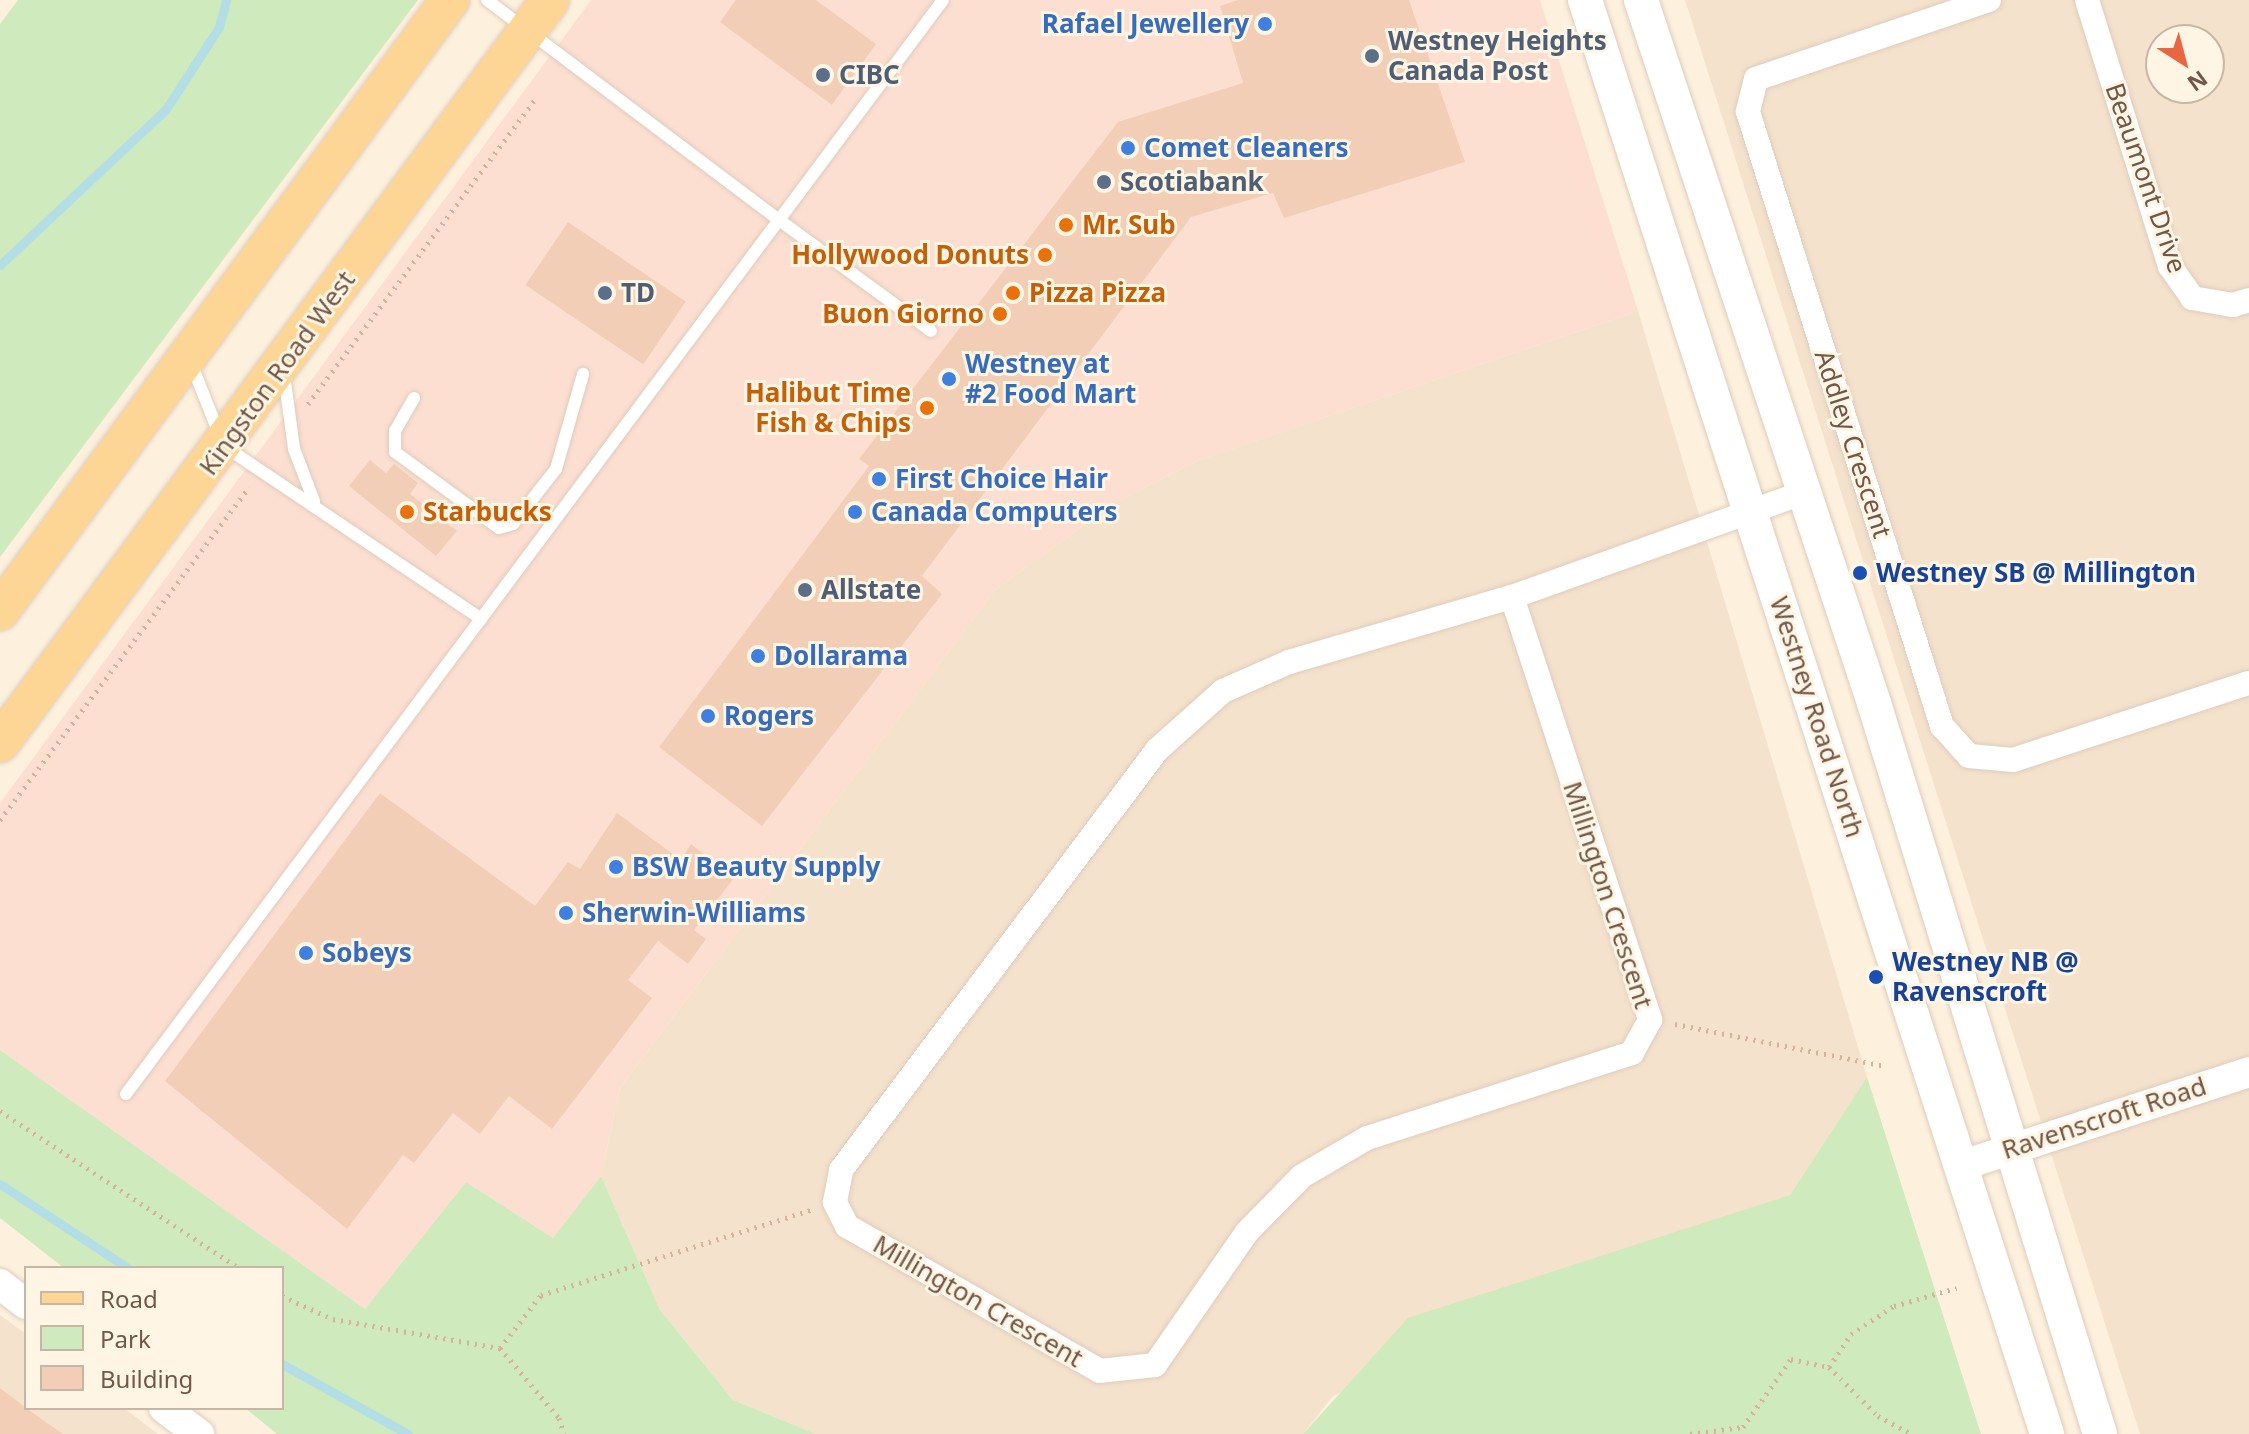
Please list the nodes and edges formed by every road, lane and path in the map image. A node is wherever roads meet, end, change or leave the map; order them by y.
1 (450, 0) edge
2 (487, 0) edge
3 (550, 0) edge
4 (943, 0) edge
5 (1585, 0) edge
6 (1641, 0) edge
7 (1989, 0) edge
8 (2087, 0) edge
9 (528, 31) junction
10 (779, 220) junction
11 (1719, 245) junction
12 (1670, 262) junction
13 (2249, 300) edge
14 (931, 331) dead end
15 (292, 353) junction
16 (188, 356) junction
17 (583, 374) dead end
18 (414, 398) dead end
19 (224, 446) junction
20 (1800, 494) junction
21 (314, 501) junction
22 (1751, 511) junction
23 (1512, 597) junction
24 (0, 611) edge
25 (481, 619) junction
26 (2249, 683) edge
27 (0, 743) edge
28 (1650, 1020) junction
29 (1886, 1066) dead end
30 (2249, 1072) edge
31 (126, 1094) dead end
32 (0, 1111) edge
33 (2011, 1147) junction
34 (1960, 1166) junction
35 (835, 1202) junction
36 (236, 1266) edge
37 (0, 1284) edge
38 (1956, 1288) dead end
39 (284, 1297) edge
40 (24, 1302) edge
41 (500, 1348) junction
42 (1829, 1367) junction
43 (167, 1410) edge
44 (199, 1434) edge
45 (564, 1434) edge
46 (1690, 1434) edge
47 (1912, 1434) edge
48 (2047, 1434) edge
49 (2100, 1434) edge

1 - 16 main road
2 - 9 lane
3 - 9 main road, Kingston Road West
4 - 10 lane
5 - 12 main road, Westney Road North
6 - 11 main road
7 - 26 street, Addley Crescent
8 - 13 street, Beaumont Drive
9 - 10 lane
9 - 15 main road, Kingston Road West
10 - 14 lane
10 - 25 lane
11 - 12 main road
11 - 20 main road
12 - 22 main road, Westney Road North
15 - 19 main road, Kingston Road West
15 - 21 lane
16 - 19 lane
16 - 24 main road
17 - 18 lane
19 - 21 lane
19 - 27 main road, Kingston Road West
20 - 22 street
20 - 33 main road
21 - 25 lane
22 - 23 street
22 - 34 main road, Westney Road North
23 - 28 street, Millington Crescent
23 - 35 street
25 - 31 lane
28 - 29 path
28 - 35 street, Millington Crescent
30 - 33 street, Ravenscroft Road
32 - 36 path
33 - 34 street, Ravenscroft Road
33 - 49 main road
34 - 48 main road, Westney Road North
35 - 41 path
37 - 40 street
38 - 42 path
39 - 41 path
41 - 45 path
42 - 46 path
42 - 47 path
43 - 44 street

